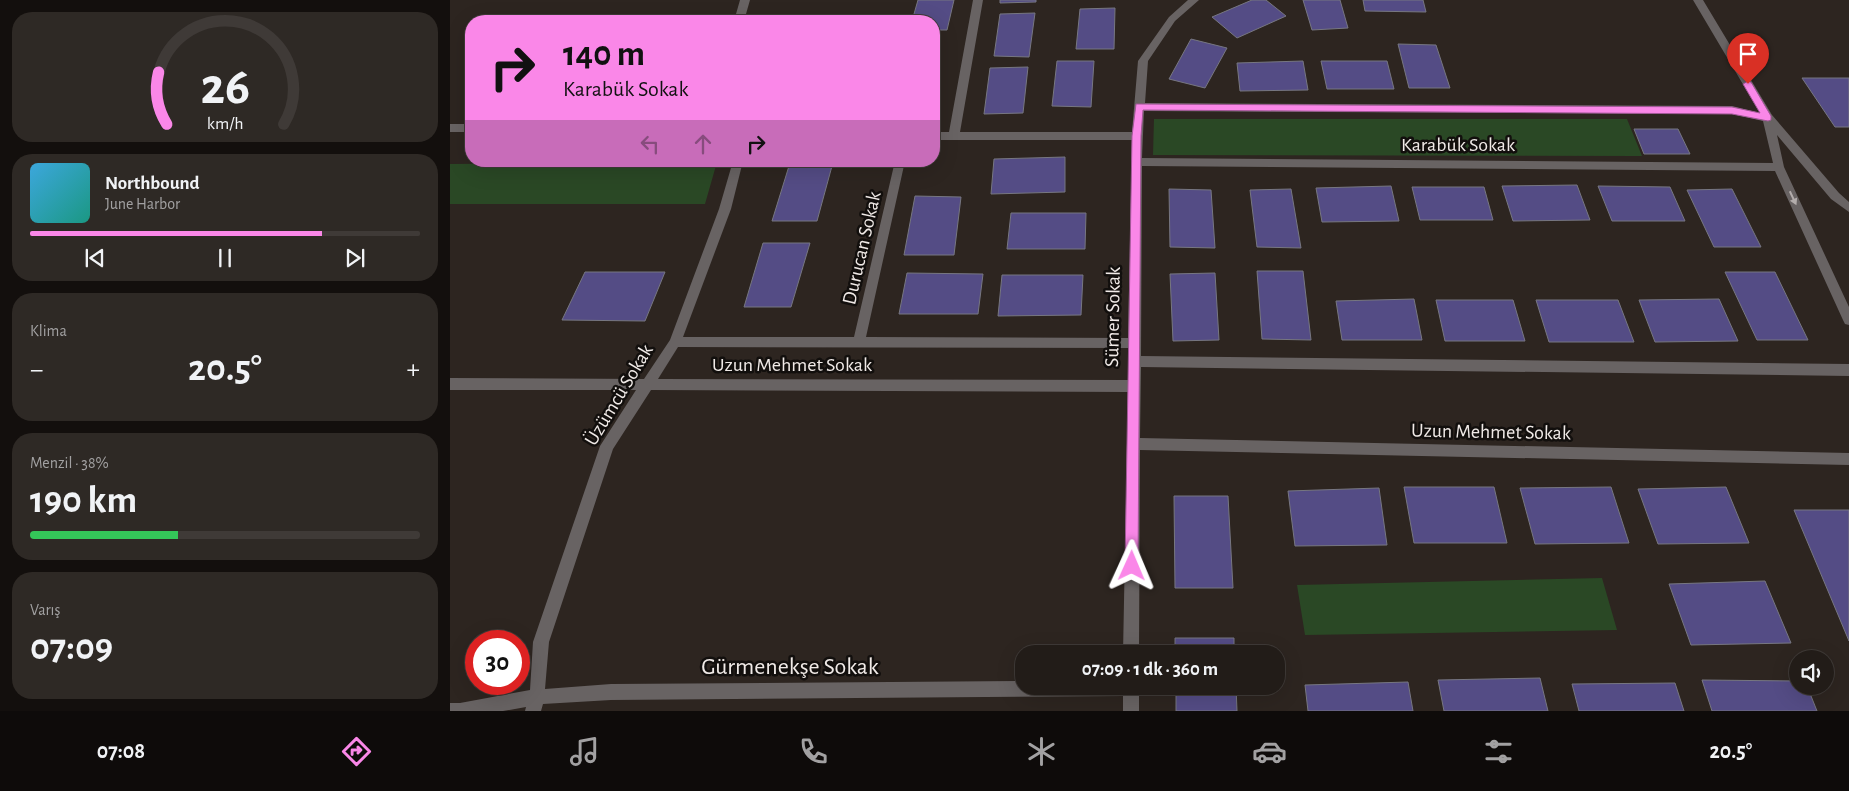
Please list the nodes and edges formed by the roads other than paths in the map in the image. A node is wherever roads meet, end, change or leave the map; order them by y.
1 (745, 0) edge
2 (978, 0) edge
3 (1194, 0) edge
4 (1698, 0) edge
5 (741, 15) edge
6 (1139, 107) junction
7 (1768, 118) junction
8 (450, 128) edge
9 (465, 128) edge
10 (940, 136) edge
11 (954, 136) junction
12 (1137, 136) junction
13 (1136, 162) junction
14 (736, 167) edge
15 (899, 167) edge
16 (1779, 168) junction
17 (1835, 196) junction
18 (1849, 208) edge
19 (1849, 213) edge
20 (1849, 320) edge
21 (675, 342) junction
22 (859, 343) junction
23 (1134, 343) junction
24 (1134, 361) junction
25 (1849, 370) edge
26 (450, 384) edge
27 (648, 385) junction
28 (1134, 386) junction
29 (1133, 444) junction
30 (1849, 459) edge
31 (1131, 645) edge
32 (1015, 688) edge
33 (1131, 695) edge
34 (535, 704) edge
35 (450, 711) edge
36 (1131, 711) edge

1 - 5 street
2 - 11 street
3 - 6 street, Sümer Sokak
4 - 7 street
6 - 7 street, Karabük Sokak
6 - 12 street, Sümer Sokak
7 - 16 street
7 - 17 street
8 - 9 street
10 - 11 street
11 - 12 street
12 - 13 street, Sümer Sokak
13 - 16 street, Karabük Sokak
13 - 23 street, Sümer Sokak
14 - 21 street, Üzümcü Sokak
15 - 22 street, Durucan Sokak
16 -> 20 street
17 - 18 street
17 - 19 street
21 - 22 street
21 - 27 street, Üzümcü Sokak
22 - 23 street
23 - 24 street, Sümer Sokak
24 - 25 street
24 - 28 street, Sümer Sokak
26 - 27 street, Uzun Mehmet Sokak
27 - 28 street, Uzun Mehmet Sokak
27 - 34 street, Üzümcü Sokak
28 - 29 street, Sümer Sokak
29 - 30 street, Uzun Mehmet Sokak
29 - 31 street, Sümer Sokak
32 - 34 street, Gürmenekşe Sokak
33 - 36 street
34 - 35 street, Gürmenekşe Sokak

